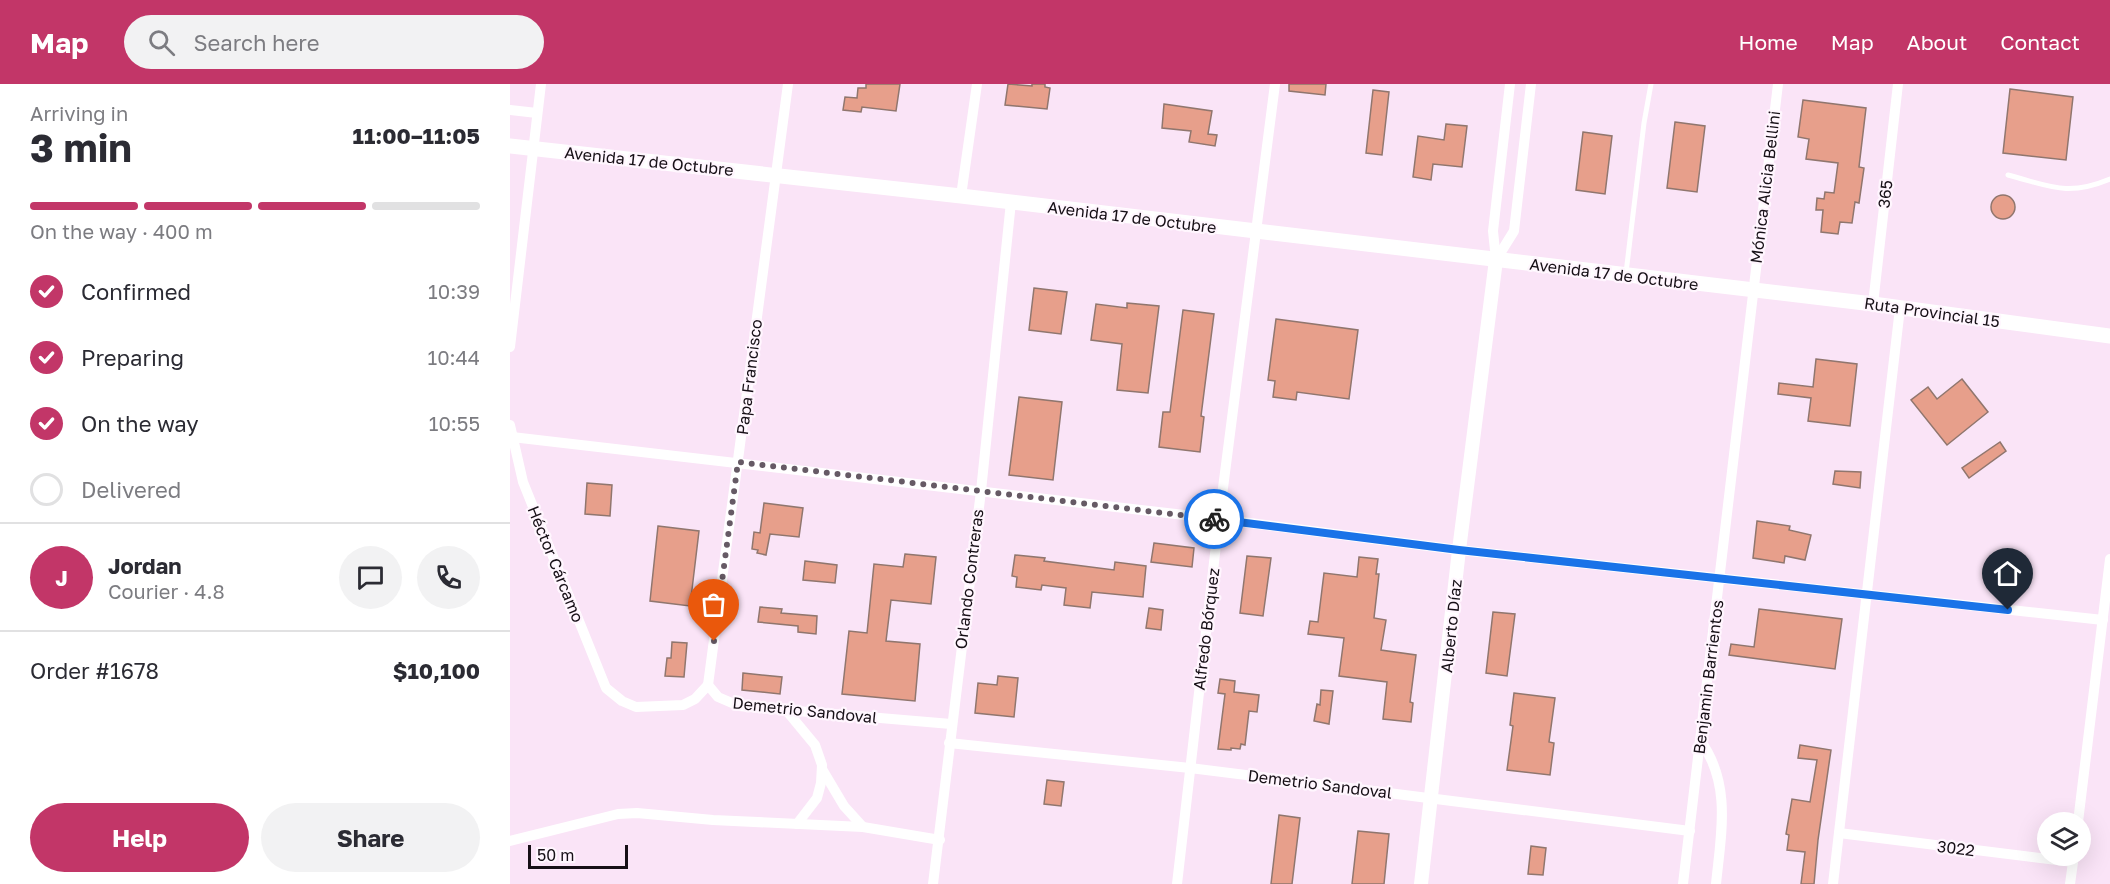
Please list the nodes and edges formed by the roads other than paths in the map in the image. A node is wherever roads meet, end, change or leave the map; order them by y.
1 (541, 84) edge
2 (788, 84) edge
3 (977, 84) edge
4 (1275, 84) edge
5 (1510, 84) edge
6 (1531, 84) edge
7 (1651, 84) edge
8 (1778, 84) edge
9 (1898, 84) edge
10 (510, 110) edge
11 (537, 113) junction
12 (510, 146) edge
13 (532, 148) junction
14 (776, 175) junction
15 (2008, 175) dead end
16 (2110, 180) edge
17 (961, 196) junction
18 (1011, 202) junction
19 (1256, 231) junction
20 (1496, 260) junction
21 (1626, 276) junction
22 (1753, 291) junction
23 (1872, 304) junction
24 (1900, 308) junction
25 (2110, 336) edge
26 (510, 347) edge
27 (510, 425) edge
28 (512, 436) junction
29 (738, 462) junction
30 (981, 491) junction
31 (1219, 519) junction
32 (1459, 550) junction
33 (2110, 560) edge
34 (1719, 580) junction
35 (1867, 596) junction
36 (2103, 620) junction
37 (708, 685) junction
38 (786, 710) junction
39 (951, 724) junction
40 (1700, 740) junction
41 (949, 743) junction
42 (1190, 768) junction
43 (822, 769) junction
44 (1432, 797) junction
45 (2079, 812) edge
46 (797, 824) junction
47 (863, 827) junction
48 (1690, 831) junction
49 (1839, 833) junction
50 (940, 840) junction
51 (510, 841) edge
52 (2037, 855) edge
53 (2072, 866) edge
54 (933, 884) edge
55 (1177, 884) edge
56 (1420, 884) edge
57 (1683, 884) edge
58 (1716, 884) edge
59 (1833, 884) edge
60 (2070, 884) edge

1 - 11 street
2 - 14 street, Papa Francisco
3 - 17 street
4 - 19 street, Alfredo Bórquez
5 - 20 street
6 - 20 street
7 - 21 lane
8 - 22 street, Mónica Alicia Bellini
9 - 23 street, 365
10 - 11 street
11 - 13 street
12 - 13 main road, Avenida 17 de Octubre
13 - 14 main road, Avenida 17 de Octubre
13 - 26 street
14 - 17 main road, Avenida 17 de Octubre
14 - 29 street, Papa Francisco
15 - 16 lane
17 - 18 main road, Avenida 17 de Octubre
18 - 19 main road, Avenida 17 de Octubre
18 - 30 street, Orlando Contreras
19 - 20 main road, Avenida 17 de Octubre
19 - 31 street, Alfredo Bórquez
20 - 21 main road, Avenida 17 de Octubre
20 - 32 street, Alberto Díaz
21 - 22 main road, Avenida 17 de Octubre
22 - 23 main road, Ruta Provincial 15
22 - 34 street, Benjamin Barrientos
23 - 24 main road, Ruta Provincial 15
24 - 25 main road, Ruta Provincial 15
24 - 35 street
27 - 28 street, Héctor Cárcamo
28 - 29 street
28 - 37 street, Héctor Cárcamo
29 - 30 street
29 - 37 street, Papa Francisco
30 - 31 street
30 - 39 street, Orlando Contreras
31 - 32 street
31 - 42 street, Alfredo Bórquez
32 - 34 street
32 - 44 street, Alberto Díaz
33 - 36 street
34 - 35 street
34 - 40 street, Benjamin Barrientos
35 - 36 street
35 - 49 street
36 - 45 street
37 - 38 street, Demetrio Sandoval
38 - 39 street, Demetrio Sandoval
38 - 43 street
39 - 41 street, Orlando Contreras
40 - 48 street, Benjamin Barrientos
40 - 58 street
41 - 42 street, Demetrio Sandoval
41 - 50 street, Orlando Contreras
42 - 44 street, Demetrio Sandoval
42 - 55 street, Alfredo Bórquez
43 - 46 street
43 - 47 street
44 - 48 street, Demetrio Sandoval
44 - 56 street, Alberto Díaz
46 - 47 street
46 - 51 street
47 - 50 street
48 - 57 street, Benjamin Barrientos
49 - 52 street, 3022
49 - 59 street
50 - 54 street, Orlando Contreras
53 - 60 street

